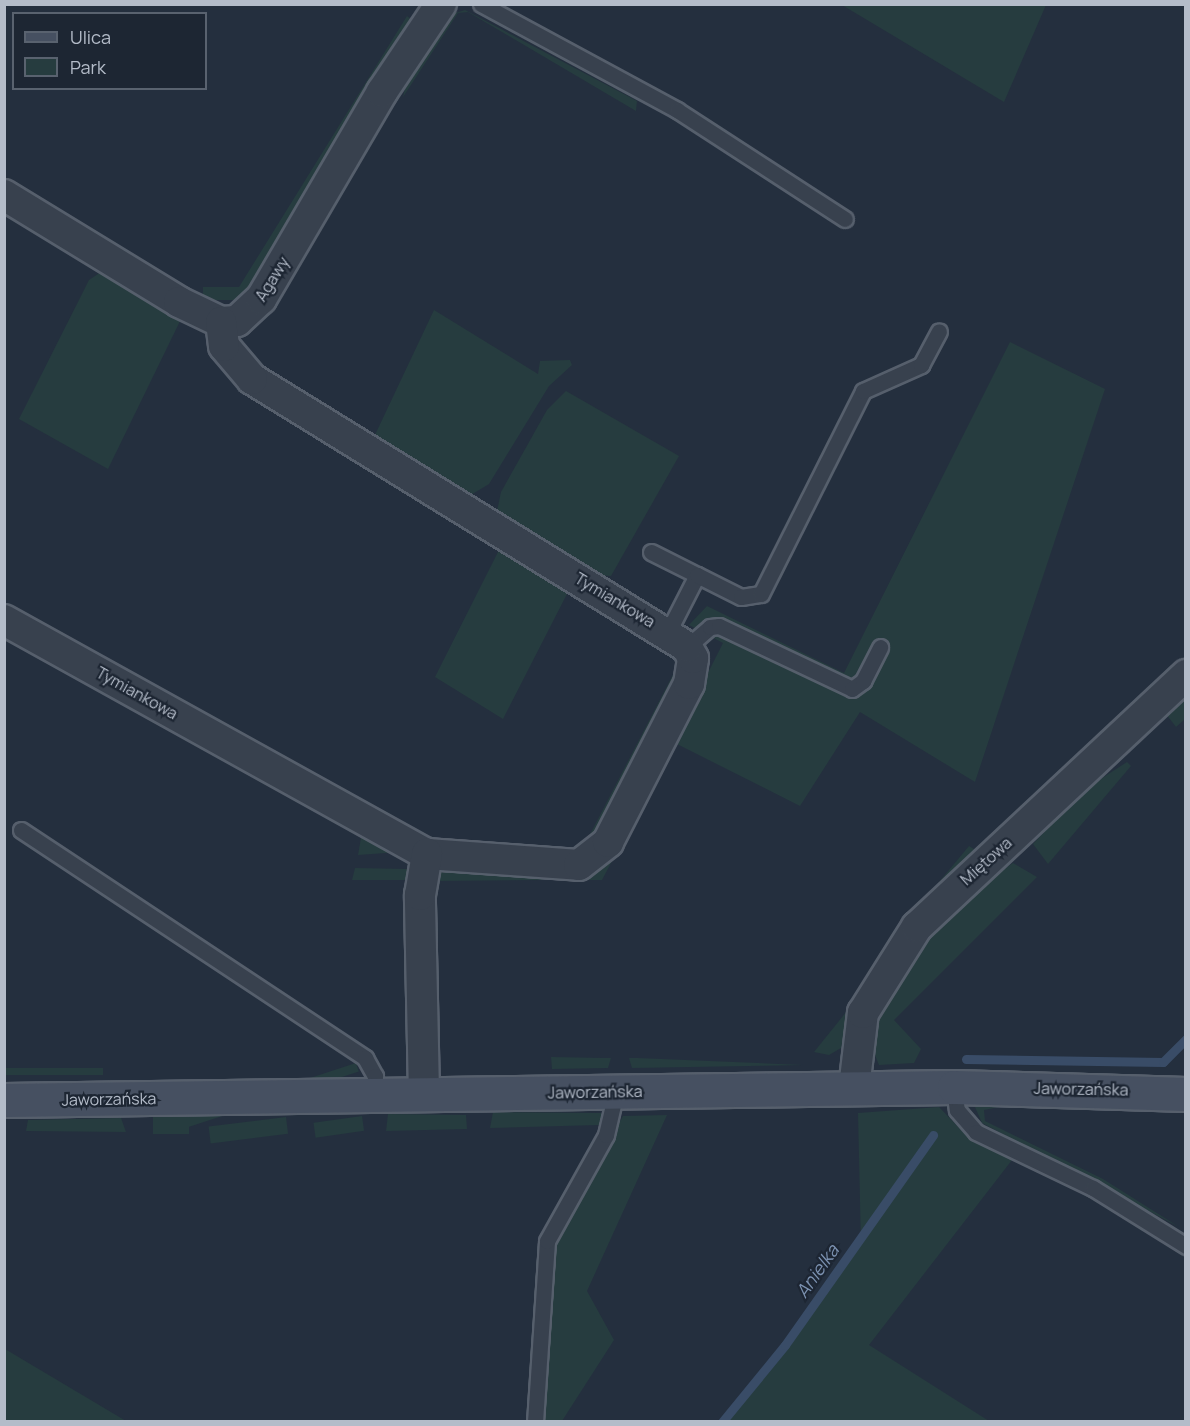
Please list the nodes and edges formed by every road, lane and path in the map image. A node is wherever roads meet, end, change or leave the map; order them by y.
1 (441, 4) edge
2 (481, 4) edge
3 (4, 195) edge
4 (845, 219) dead end
5 (221, 322) junction
6 (939, 331) dead end
7 (651, 552) dead end
8 (697, 575) junction
9 (4, 620) edge
10 (678, 639) junction
11 (880, 647) dead end
12 (1185, 675) edge
13 (21, 830) dead end
14 (427, 854) junction
15 (954, 1087) junction
16 (854, 1088) junction
17 (616, 1092) junction
18 (424, 1094) junction
19 (1185, 1094) edge
20 (375, 1095) junction
21 (4, 1100) edge
22 (1185, 1246) edge
23 (535, 1422) edge

1 - 5 street, Agawy
2 - 4 lane
3 - 5 street
5 - 10 street, Tymiankowa
6 - 8 lane
7 - 8 lane
8 - 10 lane
9 - 14 street, Tymiankowa
10 - 11 lane
10 - 14 street, Tymiankowa
12 - 16 street, Miętowa
13 - 20 lane
14 - 18 street
15 - 16 street, Jaworzańska
15 - 19 street, Jaworzańska
15 - 22 lane
16 - 17 street, Jaworzańska
17 - 18 street, Jaworzańska
17 - 23 lane
18 - 20 street, Jaworzańska
20 - 21 street, Jaworzańska

